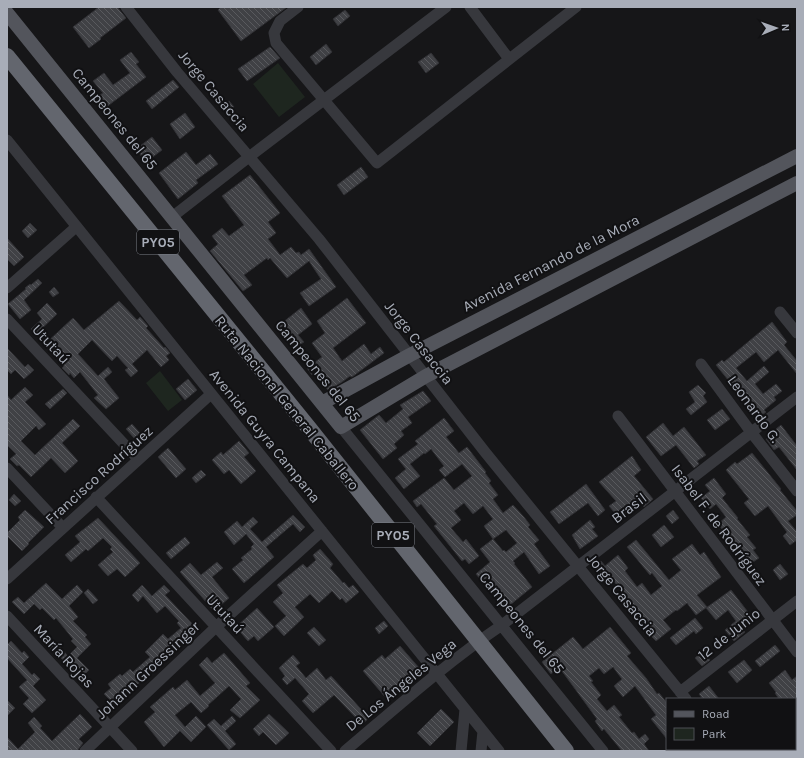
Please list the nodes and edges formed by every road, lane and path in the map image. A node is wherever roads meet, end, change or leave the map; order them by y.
1 (126, 7) edge
2 (298, 7) edge
3 (446, 7) edge
4 (470, 7) edge
5 (576, 7) edge
6 (7, 13) edge
7 (7, 56) edge
8 (509, 59) junction
9 (323, 100) junction
10 (7, 140) edge
11 (797, 156) edge
12 (249, 157) junction
13 (797, 183) edge
14 (172, 217) junction
15 (76, 227) junction
16 (7, 288) edge
17 (780, 312) dead end
18 (7, 319) edge
19 (797, 333) edge
20 (410, 355) junction
21 (702, 364) dead end
22 (426, 376) junction
23 (211, 394) junction
24 (797, 397) edge
25 (322, 403) junction
26 (618, 416) dead end
27 (341, 427) junction
28 (751, 432) junction
29 (138, 459) junction
30 (7, 468) edge
31 (675, 492) junction
32 (797, 492) edge
33 (96, 497) junction
34 (63, 528) junction
35 (322, 531) junction
36 (579, 565) junction
37 (7, 580) edge
38 (797, 601) edge
39 (7, 616) edge
40 (772, 620) junction
41 (502, 625) junction
42 (216, 627) junction
43 (478, 642) junction
44 (797, 652) edge
45 (436, 674) junction
46 (683, 695) edge
47 (465, 709) junction
48 (110, 728) junction
49 (483, 731) junction
50 (85, 751) edge
51 (132, 751) edge
52 (331, 751) edge
53 (345, 751) edge
54 (461, 751) edge
55 (481, 751) edge
56 (499, 751) edge
57 (566, 751) edge
58 (603, 751) edge

1 - 12 street, Jorge Casaccia
2 - 9 street
3 - 9 street
4 - 8 street
5 - 8 street
6 - 14 main road, Campeones del 65
7 - 43 highway, Ruta Nacional General Caballero / PY05
8 - 9 street
9 - 12 street
10 - 15 street, Avenida Guyra Campana
11 - 20 main road, Avenida Fernando de la Mora
12 - 14 street
12 - 20 street, Jorge Casaccia
13 - 22 main road
14 - 25 main road, Campeones del 65
15 - 16 street
15 - 23 street, Avenida Guyra Campana
17 - 19 street
18 - 29 street, Ututaú
20 - 22 street, Jorge Casaccia
20 - 25 main road, Avenida Fernando de la Mora
21 - 28 street, Leonardo G.
22 - 27 main road
22 - 36 street, Jorge Casaccia
23 - 29 street, Francisco Rodríguez
23 - 35 street, Avenida Guyra Campana
24 - 28 street, Brasil
25 - 27 main road, Campeones del 65
26 - 31 street, Isabel F. de Rodríguez
27 - 41 street, Campeones del 65
28 - 31 street, Brasil
28 - 32 street, Leonardo G.
29 - 33 street, Francisco Rodríguez
30 - 34 street
31 - 36 street, Brasil
31 - 40 street, Isabel F. de Rodríguez
33 - 34 street, Francisco Rodríguez
33 - 42 street, Ututaú
34 - 37 street, Francisco Rodríguez
35 - 42 street, Johann Groessinger
35 - 45 street, Avenida Guyra Campana
36 - 41 street, Brasil
36 - 46 street, Jorge Casaccia
38 - 40 street, 12 de Junio
39 - 48 street, María Rojas
40 - 44 street, Isabel F. de Rodríguez
40 - 46 street, 12 de Junio
41 - 43 street, Brasil
41 - 58 street, Campeones del 65
42 - 48 street, Johann Groessinger
42 - 52 street, Ututaú
43 - 45 street, De Los Ángeles Vega
43 - 57 highway, Ruta Nacional General Caballero / PY05
45 - 47 street, Avenida Guyra Campana
45 - 53 street, De Los Ángeles Vega
47 - 49 street, Avenida Guyra Campana
47 - 54 street
48 - 50 street, Johann Groessinger
48 - 51 street, María Rojas
49 - 55 street
49 - 56 street, Avenida Guyra Campana

